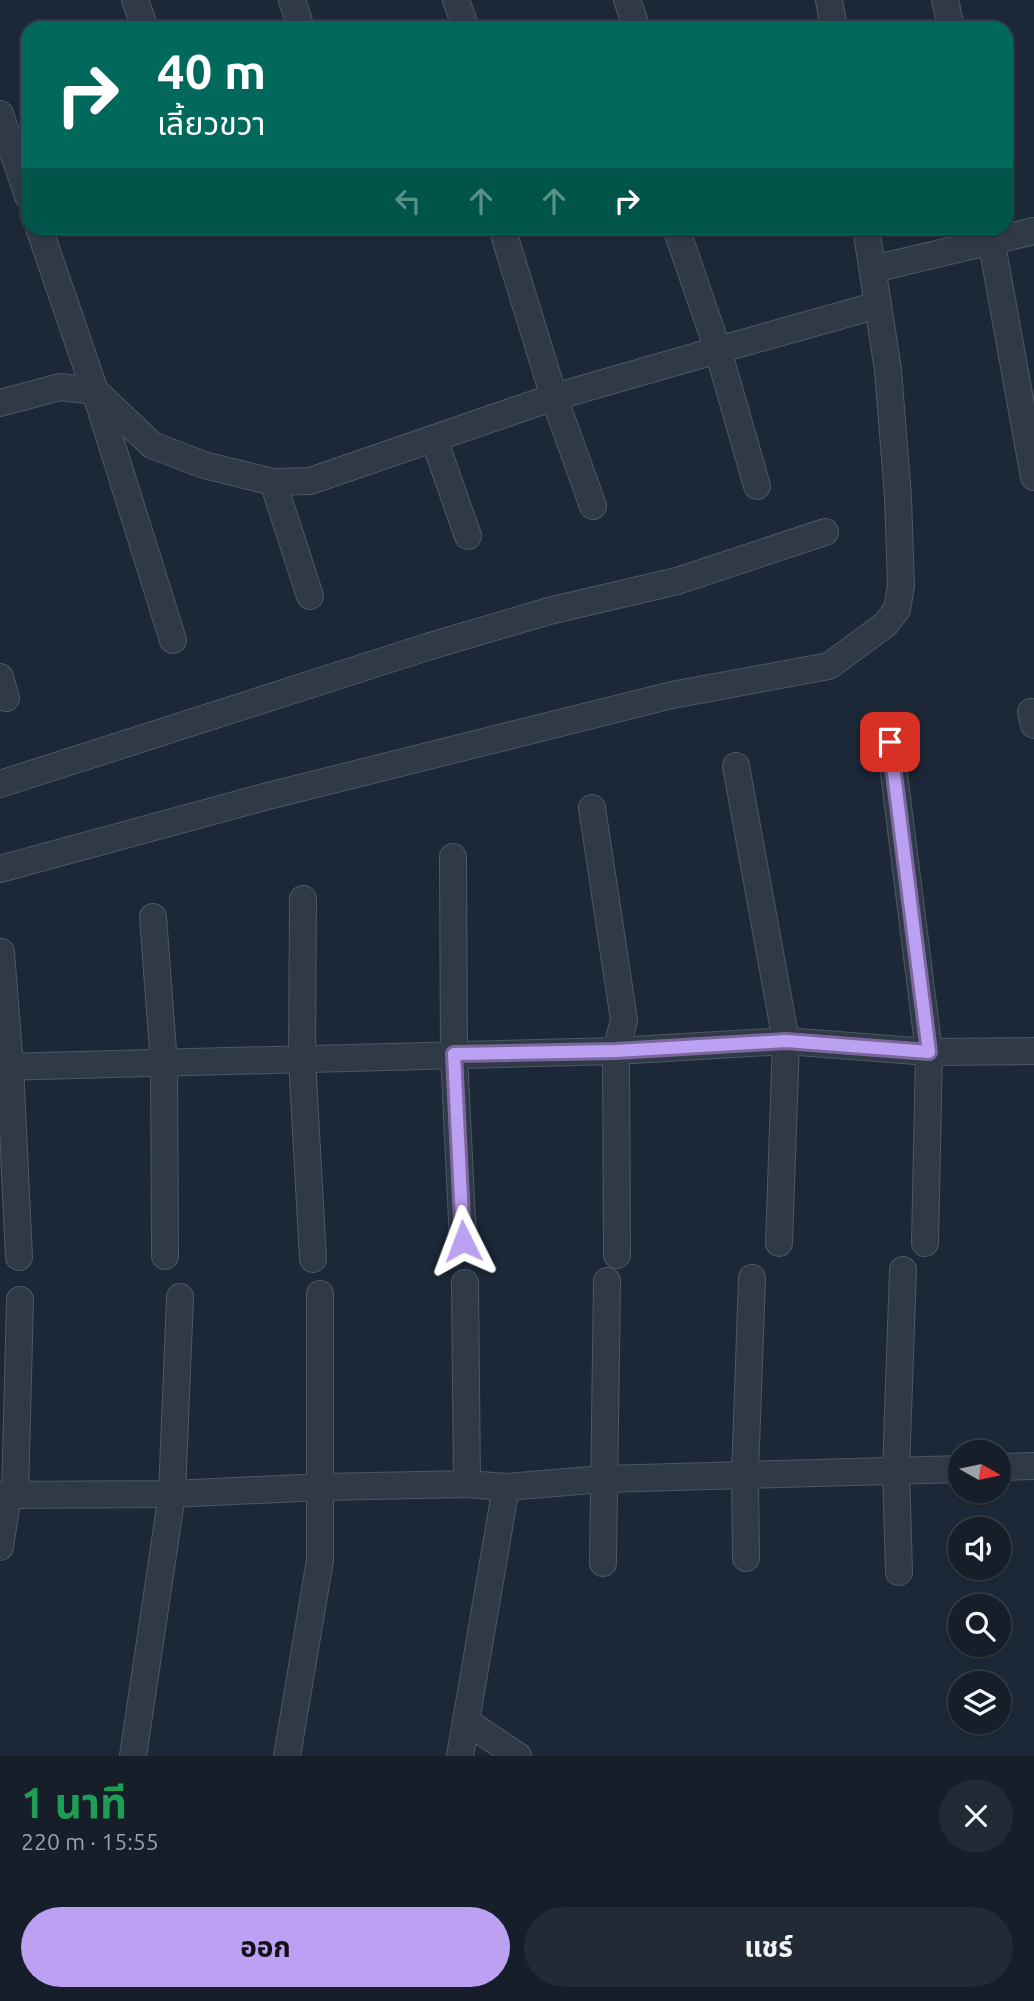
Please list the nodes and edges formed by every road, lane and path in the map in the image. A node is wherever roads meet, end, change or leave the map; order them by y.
1 (135, 0) edge
2 (292, 0) edge
3 (456, 0) edge
4 (627, 0) edge
5 (829, 0) edge
6 (945, 0) edge
7 (142, 21) edge
8 (299, 21) edge
9 (464, 21) edge
10 (634, 21) edge
11 (833, 21) edge
12 (950, 21) edge
13 (0, 114) edge
14 (21, 176) edge
15 (1034, 231) edge
16 (1013, 232) edge
17 (41, 235) edge
18 (504, 235) edge
19 (678, 235) edge
20 (867, 235) edge
21 (988, 235) edge
22 (991, 235) edge
23 (873, 269) junction
24 (878, 305) junction
25 (718, 350) junction
26 (95, 391) junction
27 (554, 397) junction
28 (0, 403) edge
29 (434, 439) junction
30 (1034, 477) edge
31 (273, 482) junction
32 (757, 486) dead end
33 (593, 506) dead end
34 (825, 533) dead end
35 (468, 536) dead end
36 (310, 596) dead end
37 (173, 640) dead end
38 (890, 742) dead end
39 (736, 766) dead end
40 (0, 784) edge
41 (592, 808) dead end
42 (453, 857) dead end
43 (0, 869) edge
44 (303, 899) dead end
45 (153, 916) dead end
46 (1, 952) edge
47 (786, 1041) junction
48 (616, 1051) junction
49 (1034, 1051) edge
50 (929, 1052) junction
51 (454, 1054) junction
52 (302, 1059) junction
53 (164, 1063) junction
54 (5, 1066) edge
55 (463, 1241) dead end
56 (779, 1243) dead end
57 (925, 1243) dead end
58 (617, 1255) dead end
59 (165, 1256) dead end
60 (19, 1257) dead end
61 (313, 1259) dead end
62 (903, 1270) dead end
63 (752, 1278) dead end
64 (607, 1281) dead end
65 (465, 1283) dead end
66 (320, 1294) dead end
67 (180, 1297) dead end
68 (20, 1300) dead end
69 (1034, 1466) edge
70 (1012, 1467) edge
71 (948, 1469) edge
72 (896, 1471) junction
73 (745, 1475) junction
74 (603, 1479) junction
75 (467, 1484) junction
76 (322, 1487) junction
77 (506, 1487) junction
78 (172, 1494) junction
79 (7, 1495) edge
80 (0, 1547) edge
81 (746, 1558) dead end
82 (603, 1563) dead end
83 (899, 1572) dead end
84 (467, 1722) junction
85 (133, 1756) edge
86 (286, 1756) edge
87 (460, 1756) edge
88 (517, 1756) edge

1 - 7 street
2 - 8 street
3 - 9 street
4 - 10 street
5 - 11 street
6 - 12 street
13 - 14 street
15 - 16 street
17 - 26 street
18 - 27 street
19 - 25 street
20 - 23 street
21 - 23 street
22 - 30 street
23 - 24 street
24 - 25 street
24 - 43 street
25 - 27 street
25 - 32 street
26 - 28 street
26 - 31 street
26 - 37 street
27 - 29 street
27 - 33 street
29 - 31 street
29 - 35 street
31 - 36 street
34 - 40 street
38 - 50 street
39 - 47 street
41 - 48 street
42 - 51 street
44 - 52 street
45 - 53 street
46 - 54 street
47 - 48 street
47 - 50 street
47 - 56 street
48 - 51 street
48 - 58 street
49 - 50 street
50 - 57 street
51 - 52 street
51 - 55 street
52 - 53 street
52 - 61 street
53 - 54 street
53 - 59 street
54 - 60 street
62 - 72 street
63 - 73 street
64 - 74 street
65 - 75 street
66 - 76 street
67 - 78 street
68 - 79 street
69 - 70 street
71 - 72 street
72 - 73 street
72 - 83 street
73 - 74 street
73 - 81 street
74 - 77 street
74 - 82 street
75 - 76 street
75 - 77 street
76 - 78 street
76 - 86 street
77 - 84 street
78 - 79 street
78 - 85 street
79 - 80 street
84 - 87 street
84 - 88 street

